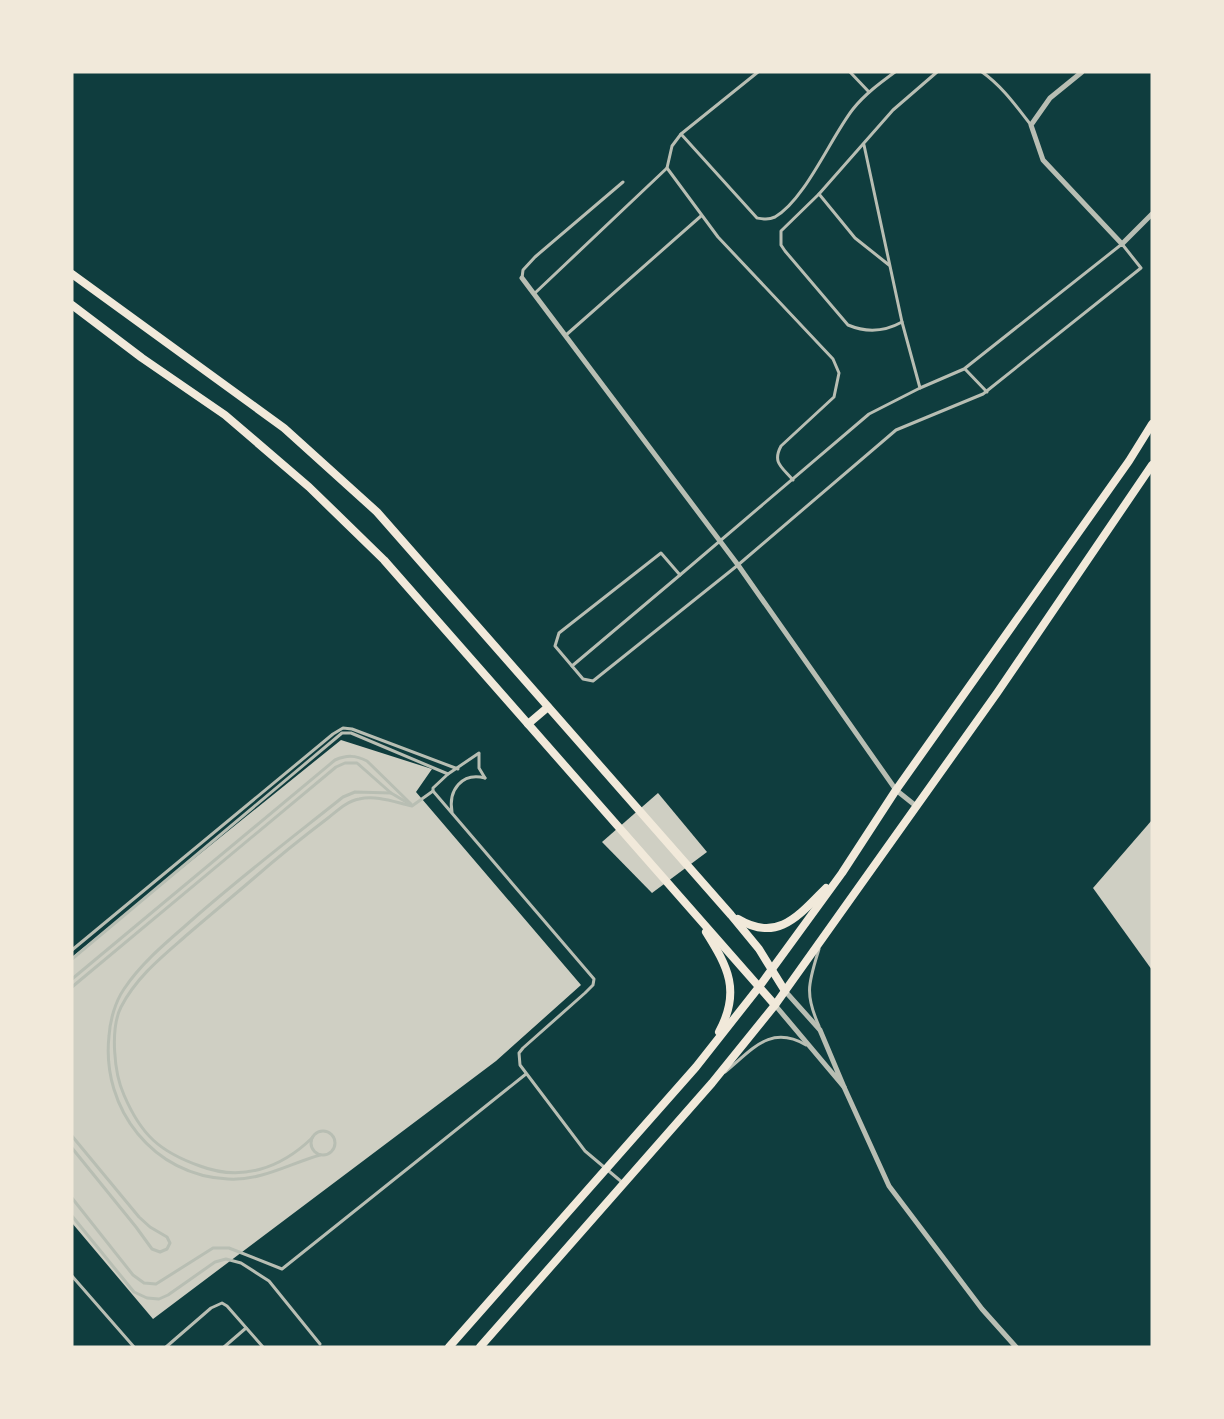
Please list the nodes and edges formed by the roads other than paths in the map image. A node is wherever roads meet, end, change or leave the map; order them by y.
1 (758, 72) edge
2 (850, 72) edge
3 (861, 72) edge
4 (895, 72) edge
5 (937, 72) edge
6 (982, 72) edge
7 (1082, 72) edge
8 (855, 77) junction
9 (869, 92) junction
10 (1031, 125) junction
11 (681, 134) junction
12 (863, 144) junction
13 (667, 168) junction
14 (623, 182) dead end
15 (819, 195) junction
16 (1152, 214) edge
17 (701, 216) junction
18 (1122, 244) junction
19 (890, 265) junction
20 (72, 274) edge
21 (522, 278) joint
22 (535, 293) junction
23 (72, 305) edge
24 (902, 322) junction
25 (566, 335) junction
26 (964, 369) junction
27 (920, 388) junction
28 (987, 392) junction
29 (1152, 424) edge
30 (1152, 465) edge
31 (792, 480) junction
32 (721, 542) junction
33 (738, 565) junction
34 (680, 575) junction
35 (572, 666) junction
36 (548, 707) junction
37 (528, 724) junction
38 (458, 769) junction
39 (448, 774) junction
40 (896, 790) junction
41 (433, 791) junction
42 (391, 793) junction
43 (412, 806) junction
44 (916, 806) junction
45 (452, 813) junction
46 (842, 873) junction
47 (694, 913) junction
48 (731, 915) junction
49 (822, 939) junction
50 (72, 950) edge
51 (72, 959) edge
52 (771, 969) junction
53 (72, 979) edge
54 (72, 987) edge
55 (759, 987) junction
56 (785, 991) junction
57 (775, 1005) junction
58 (820, 1030) junction
59 (712, 1047) junction
60 (810, 1047) junction
61 (526, 1074) junction
62 (712, 1083) junction
63 (844, 1087) junction
64 (72, 1136) edge
65 (312, 1138) junction
66 (72, 1148) edge
67 (320, 1155) junction
68 (606, 1169) junction
69 (624, 1183) junction
70 (72, 1198) edge
71 (72, 1216) edge
72 (72, 1276) edge
73 (246, 1328) junction
74 (320, 1344) dead end
75 (134, 1347) edge
76 (166, 1347) edge
77 (224, 1347) edge
78 (262, 1347) edge
79 (449, 1347) edge
80 (480, 1347) edge
81 (1016, 1347) edge

1 - 11 lane
2 - 8 lane
3 - 8 lane
4 - 9 lane
5 - 12 lane
6 - 10 lane
7 - 10 street
8 - 9 lane
9 - 11 lane
10 - 18 street
11 - 13 lane
12 - 15 lane
12 - 19 lane
13 - 17 lane
13 - 22 lane
14 - 21 lane
15 - 19 lane
15 - 24 lane
16 - 18 street
17 - 25 lane
17 - 31 lane
18 - 26 lane
18 - 28 lane
19 - 24 lane
20 - 36 main road
21 - 22 street
22 - 25 street
23 - 37 main road
24 - 27 lane
25 - 32 street
26 - 27 lane
26 - 28 lane
27 - 31 lane
28 - 33 lane
29 - 40 main road
30 - 44 main road
31 - 32 lane
32 - 33 street
32 - 34 lane
33 - 35 lane
33 - 40 street
34 - 35 lane
34 - 35 lane
36 - 37 main road
36 - 48 main road
37 - 47 main road
38 - 39 lane
38 - 45 lane
38 - 50 lane
39 - 41 lane
39 - 51 lane
40 - 44 street
40 - 46 main road
41 - 43 lane
41 - 45 lane
42 - 43 lane
42 - 54 lane
42 - 67 lane
43 - 53 lane
43 - 65 lane
44 - 49 main road
45 - 61 lane
46 - 48 main road
46 - 52 main road
47 - 55 main road
47 - 59 main road
48 - 52 main road
49 - 56 main road
49 - 58 lane
52 - 55 main road
52 - 56 main road
55 - 57 main road
55 - 59 main road
56 - 57 main road
56 - 58 street
57 - 60 street
57 - 62 main road
58 - 63 street
59 - 68 main road
60 - 62 lane
60 - 63 street
61 - 68 lane
61 - 70 lane
62 - 69 main road
63 - 81 street
64 - 66 lane
65 - 67 lane
65 - 67 lane
68 - 69 lane
68 - 79 main road
69 - 80 main road
71 - 74 lane
72 - 75 lane
73 - 76 lane
73 - 77 lane
73 - 78 lane

